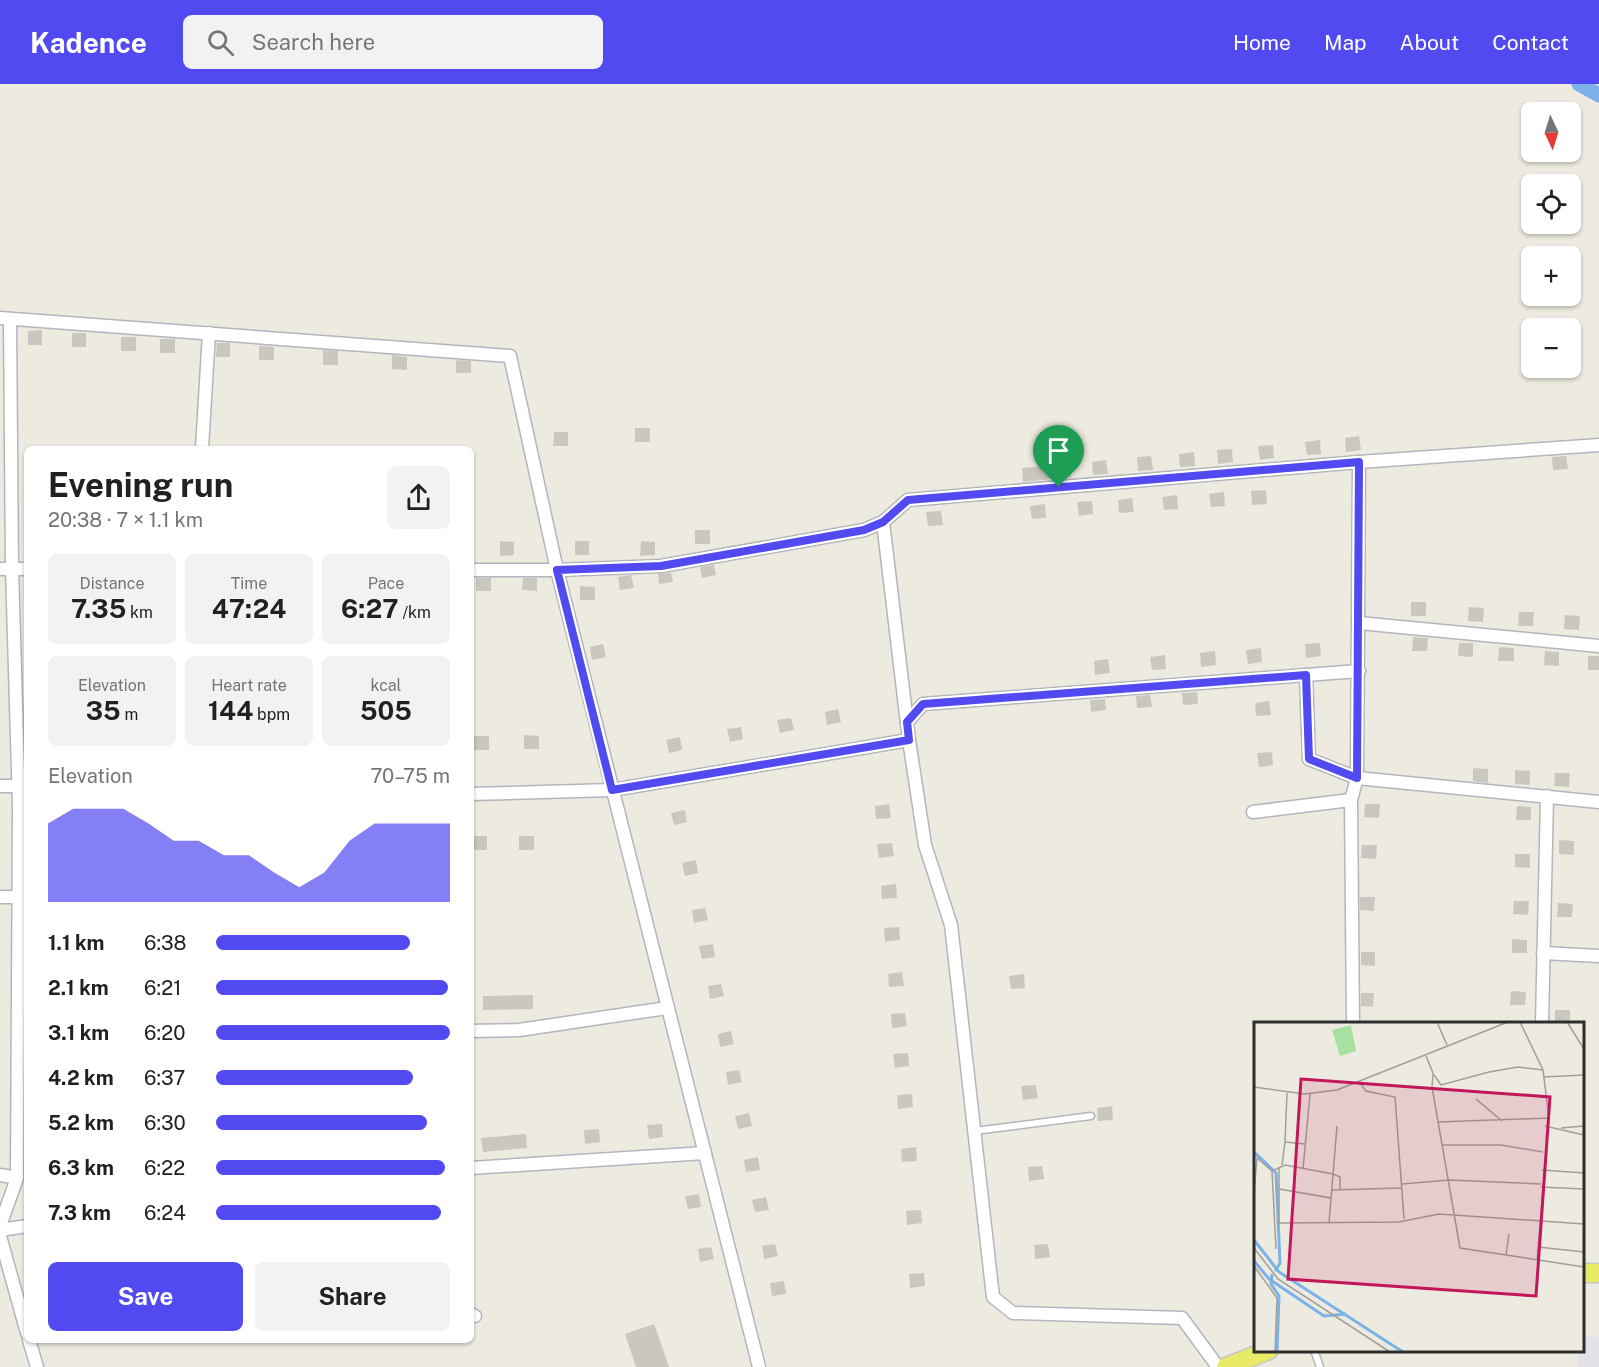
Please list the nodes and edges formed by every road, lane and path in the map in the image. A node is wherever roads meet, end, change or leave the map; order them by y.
1 (5, 318) edge
2 (208, 333) junction
3 (5, 400) edge
4 (202, 446) edge
5 (1599, 446) edge
6 (1359, 462) junction
7 (883, 522) junction
8 (6, 569) edge
9 (24, 569) edge
10 (474, 570) edge
11 (557, 570) junction
12 (1359, 623) junction
13 (1599, 646) edge
14 (1359, 671) junction
15 (1306, 675) junction
16 (907, 722) junction
17 (909, 740) junction
18 (1357, 778) junction
19 (0, 786) edge
20 (18, 786) junction
21 (612, 790) junction
22 (474, 794) edge
23 (1547, 796) junction
24 (1351, 800) junction
25 (1599, 802) edge
26 (23, 805) edge
27 (1252, 812) dead end
28 (0, 897) edge
29 (19, 897) junction
30 (1543, 953) junction
31 (1599, 956) edge
32 (667, 1008) junction
33 (22, 1011) edge
34 (1353, 1022) edge
35 (1542, 1022) edge
36 (474, 1031) edge
37 (1091, 1116) dead end
38 (974, 1131) junction
39 (705, 1153) junction
40 (474, 1168) edge
41 (0, 1175) edge
42 (17, 1178) junction
43 (24, 1226) edge
44 (0, 1228) edge
45 (0, 1236) edge
46 (24, 1322) edge
47 (30, 1343) edge
48 (1264, 1352) edge
49 (1315, 1352) edge
50 (37, 1367) edge
51 (759, 1367) edge
52 (1218, 1367) edge
53 (1226, 1367) edge
54 (1320, 1367) edge

1 - 2 street
1 - 3 street
2 - 4 street
2 - 11 street
3 - 8 street
5 - 6 street
6 - 7 street
6 - 12 street
7 - 11 street
7 - 16 street
8 - 9 street
8 - 20 street
10 - 11 street
11 - 21 street
12 - 13 street
12 - 14 street
14 - 15 street
14 - 18 street
15 - 16 street
15 - 18 street
16 - 17 street
17 - 21 street
17 - 38 street
18 - 23 street
18 - 24 street
19 - 20 street
20 - 26 street
21 - 22 street
21 - 32 street
23 - 25 street
23 - 30 street
24 - 27 street
24 - 34 street
26 - 29 street
28 - 29 street
29 - 33 street
30 - 31 street
30 - 35 street
32 - 36 street
32 - 39 street
33 - 42 street
37 - 38 lane
38 - 52 street
39 - 40 street
39 - 51 street
41 - 42 street
42 - 44 street
43 - 44 street
45 - 46 street
47 - 50 street
48 - 53 main road
49 - 54 lane

